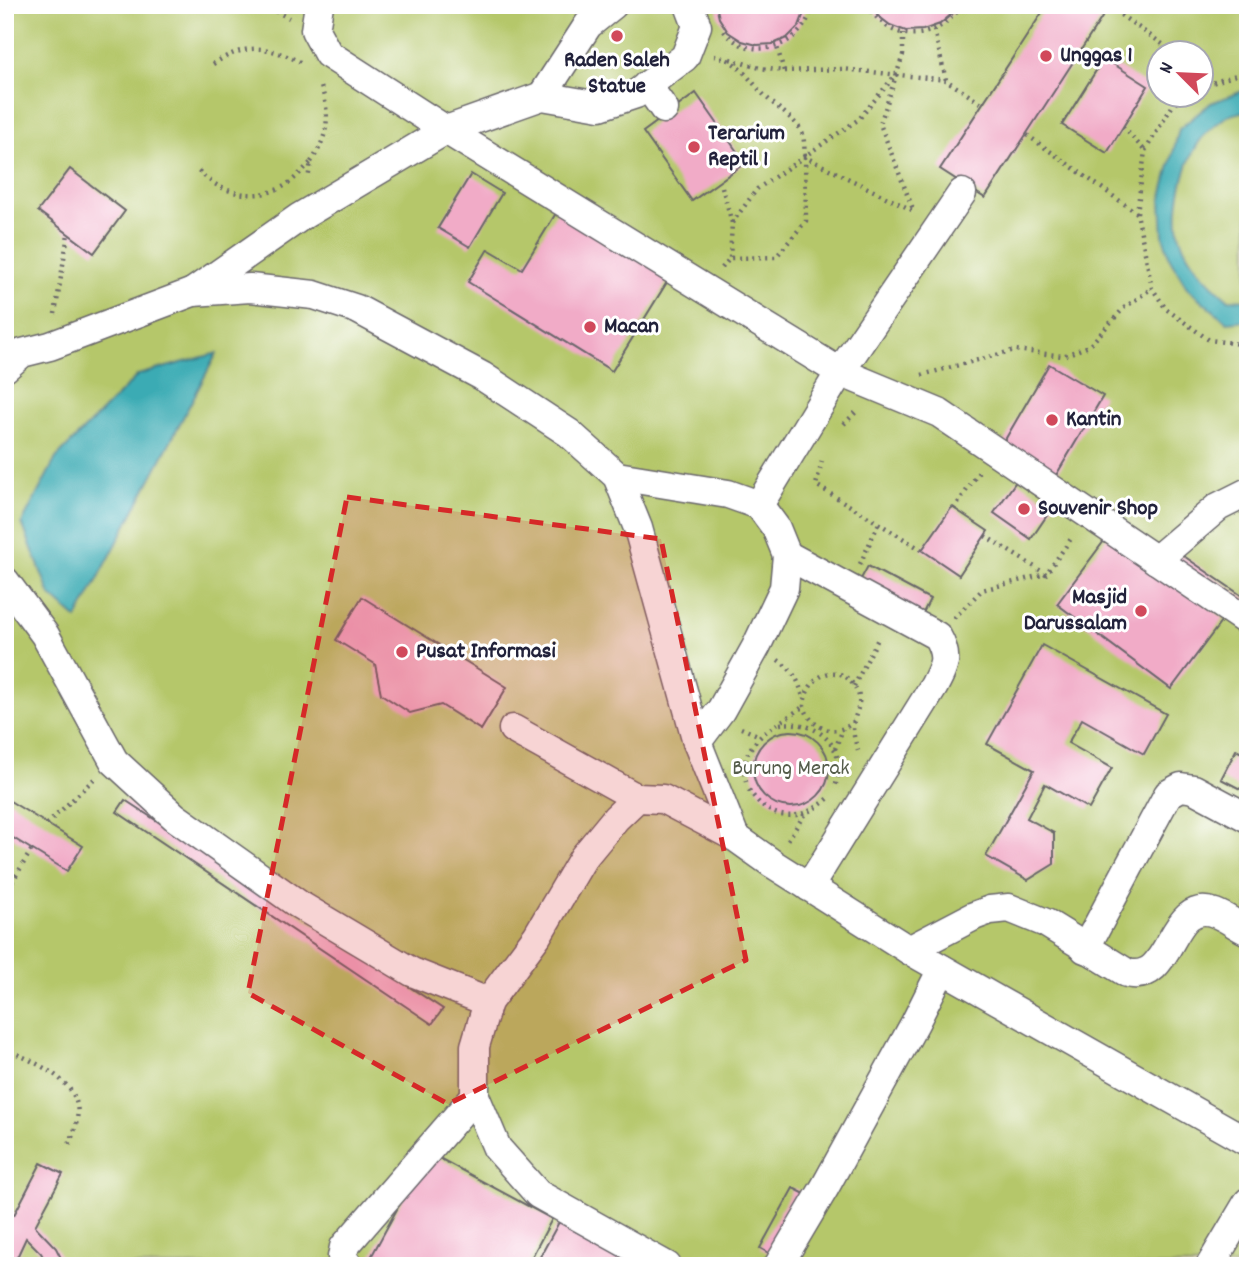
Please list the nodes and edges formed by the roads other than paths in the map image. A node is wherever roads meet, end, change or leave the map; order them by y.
1 (319, 5) edge
2 (689, 5) edge
3 (612, 6) edge
4 (647, 85) junction
5 (542, 96) junction
6 (664, 109) dead end
7 (446, 130) junction
8 (962, 193) dead end
9 (192, 292) junction
10 (11, 354) edge
11 (840, 372) junction
12 (617, 475) junction
13 (1248, 492) edge
14 (759, 505) junction
15 (788, 555) junction
16 (1156, 560) junction
17 (5, 581) edge
18 (1248, 622) edge
19 (513, 729) dead end
20 (696, 741) junction
21 (637, 798) junction
22 (1248, 818) edge
23 (735, 837) junction
24 (809, 887) junction
25 (1248, 931) edge
26 (1085, 949) junction
27 (909, 950) junction
28 (942, 969) junction
29 (488, 1002) junction
30 (475, 1096) junction
31 (1248, 1142) edge
32 (1248, 1202) edge
33 (349, 1266) edge
34 (667, 1266) edge
35 (778, 1266) edge
36 (1210, 1266) edge

1 - 7 lane
2 - 4 lane
3 - 5 lane
4 - 5 lane
4 - 6 lane
5 - 7 lane
7 - 9 lane
7 - 11 lane
8 - 11 lane
9 - 10 lane
9 - 12 lane
11 - 14 lane
11 - 16 lane
12 - 14 lane
12 - 20 lane
13 - 16 lane
14 - 15 lane
15 - 20 lane
15 - 24 lane
16 - 18 lane
17 - 29 lane
19 - 21 lane
20 - 23 lane
21 - 23 lane
21 - 29 lane
22 - 26 lane
23 - 24 lane
24 - 27 lane
25 - 26 lane
26 - 27 lane
27 - 28 lane
28 - 31 lane
28 - 35 lane
29 - 30 lane
30 - 33 lane
30 - 34 lane
32 - 36 lane

